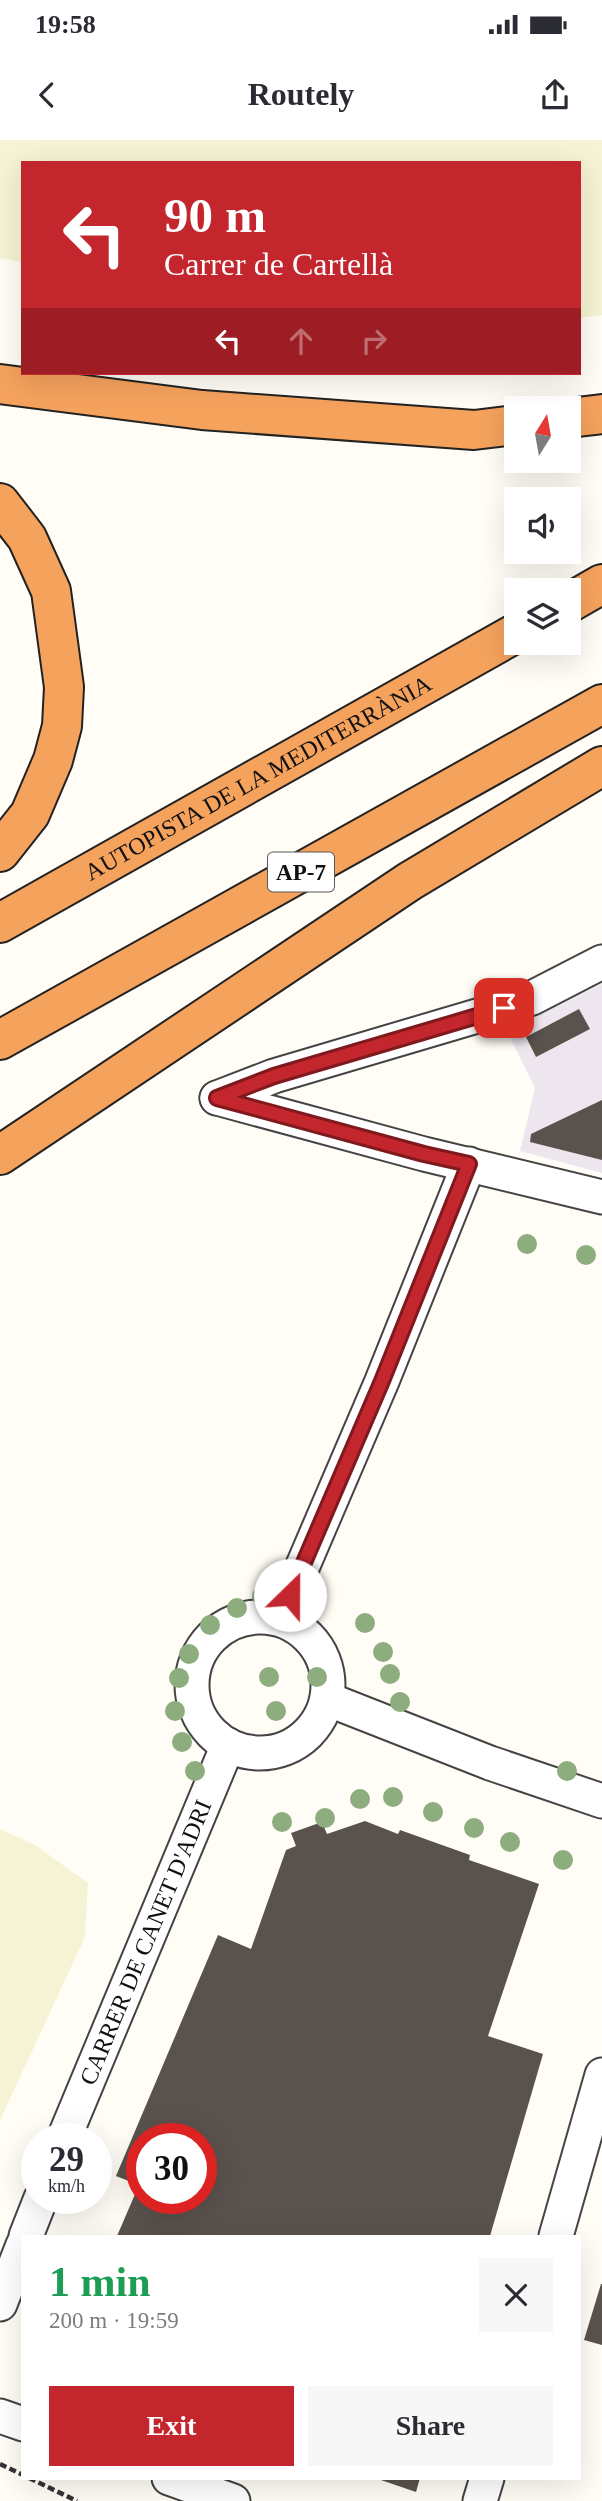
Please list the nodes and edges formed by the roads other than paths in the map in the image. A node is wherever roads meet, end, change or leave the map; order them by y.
1 (0, 384) edge
2 (602, 414) edge
3 (581, 417) edge
4 (504, 426) edge
5 (0, 503) edge
6 (602, 584) edge
7 (581, 596) edge
8 (504, 640) edge
9 (602, 704) edge
10 (602, 766) edge
11 (0, 852) edge
12 (0, 923) edge
13 (602, 962) edge
14 (0, 1041) edge
15 (0, 1155) edge
16 (469, 1164) junction
17 (602, 1197) edge
18 (280, 1619) junction
19 (327, 1699) junction
20 (228, 1745) junction
21 (602, 1801) edge
22 (602, 2075) edge
23 (70, 2123) edge
24 (35, 2214) edge
25 (26, 2235) edge
26 (556, 2235) edge
27 (21, 2250) edge
28 (0, 2304) edge
29 (0, 2416) edge
30 (21, 2423) edge
31 (175, 2480) edge
32 (486, 2480) edge
33 (233, 2501) edge
34 (480, 2501) edge

1 - 4 highway
2 - 3 highway
5 - 11 highway
6 - 7 highway
8 - 12 highway, AUTOPISTA DE LA MEDITERRÀNIA
9 - 14 highway, AP-7
10 - 15 highway
13 - 16 street
16 - 17 street
16 - 18 street
18 - 19 street
18 - 20 street
19 - 20 street
19 - 21 street
20 - 23 street, CARRER DE CANET D'ADRI
22 - 26 street
24 - 25 street
27 - 28 street
29 - 30 street
31 - 33 street
32 - 34 street

